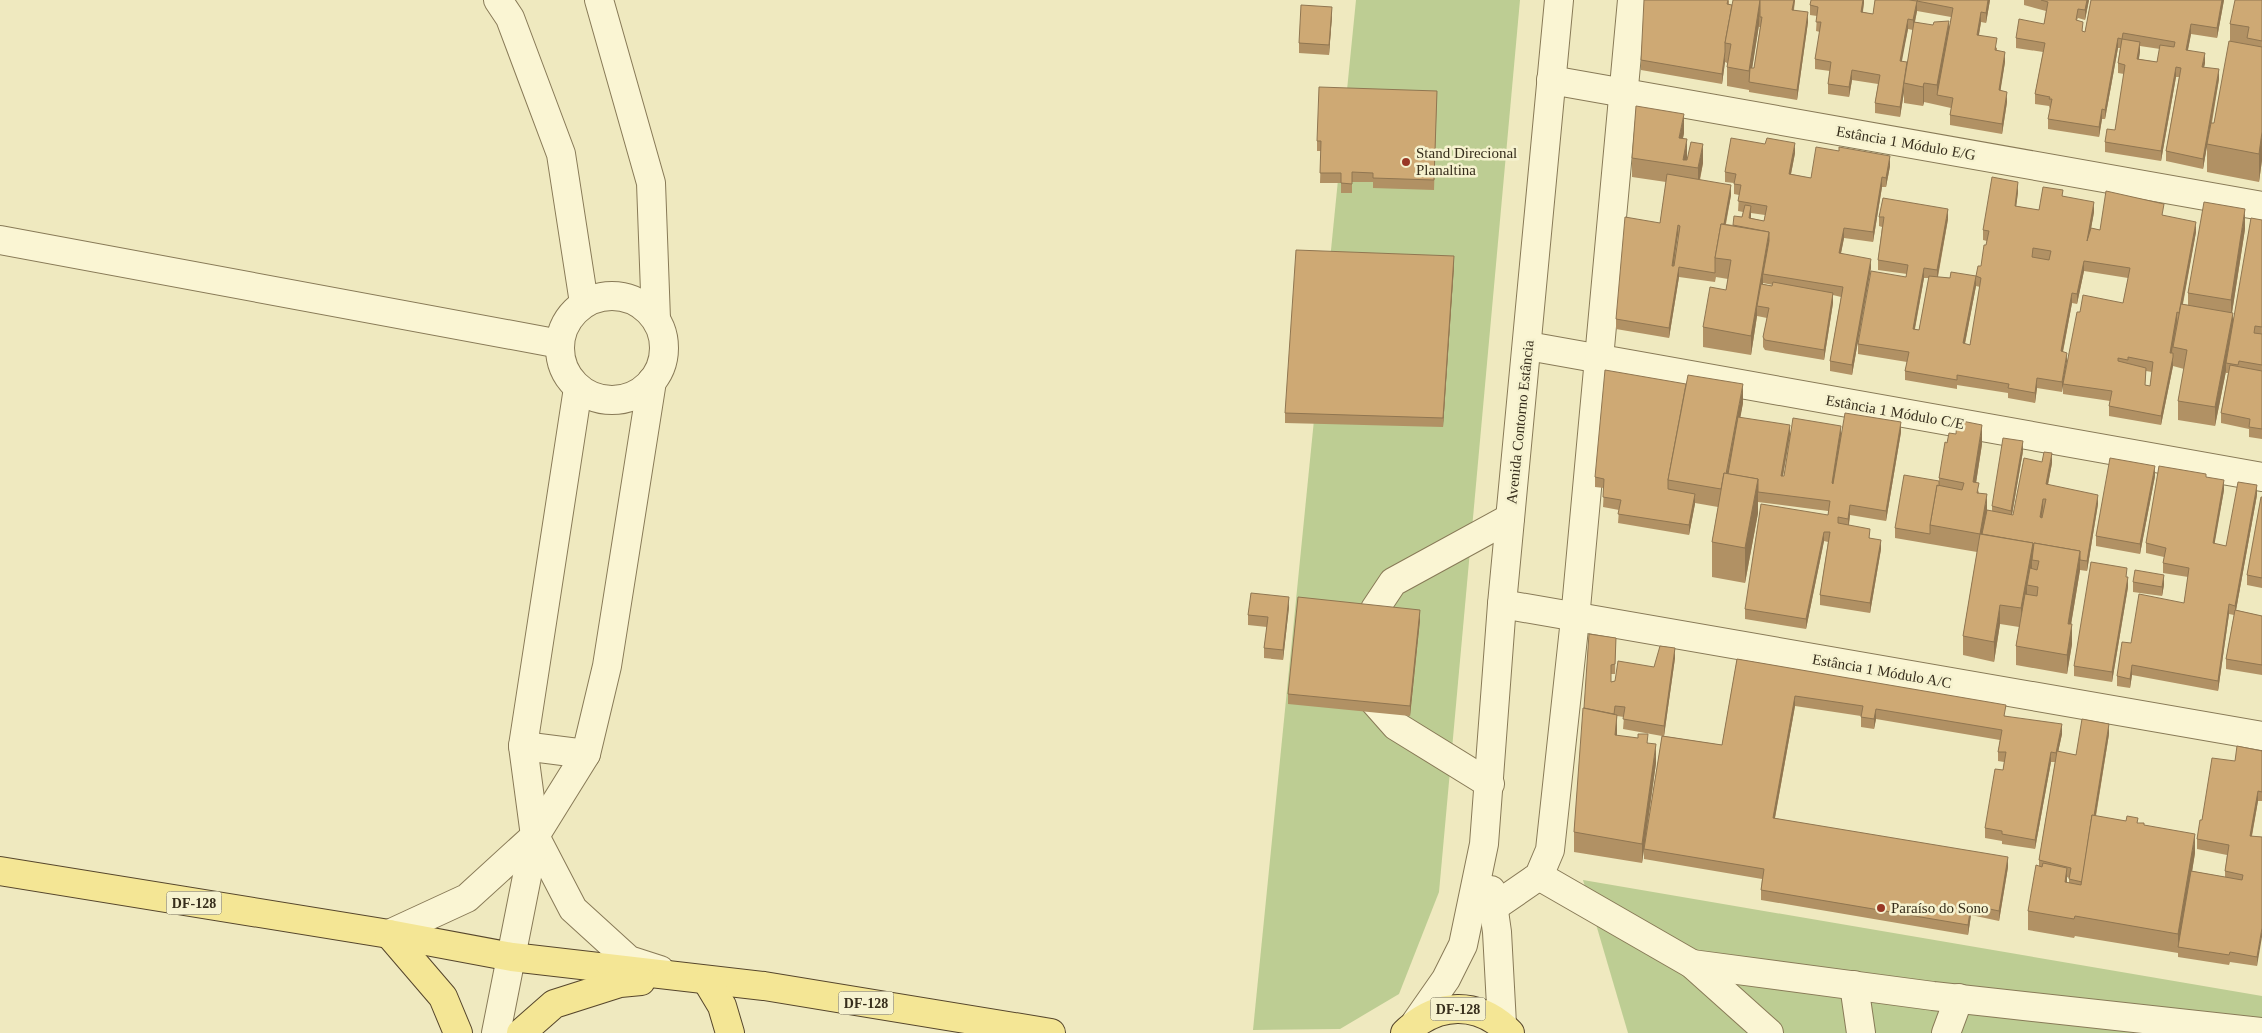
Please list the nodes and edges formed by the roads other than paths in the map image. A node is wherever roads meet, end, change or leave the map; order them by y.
1 (498, 0) edge
2 (599, 0) edge
3 (1559, 0) edge
4 (1632, 0) edge
5 (1551, 80) junction
6 (1622, 93) junction
7 (2262, 206) edge
8 (0, 240) edge
9 (584, 303) junction
10 (656, 320) junction
11 (560, 344) junction
12 (1528, 346) junction
13 (1600, 359) junction
14 (652, 381) junction
15 (578, 388) junction
16 (2262, 477) edge
17 (1510, 518) junction
18 (1502, 604) junction
19 (1575, 619) junction
20 (2262, 736) edge
21 (524, 746) junction
22 (586, 754) junction
23 (1490, 784) junction
24 (535, 836) junction
25 (1484, 844) junction
26 (0, 871) edge
27 (1539, 876) junction
28 (1494, 907) junction
29 (388, 934) junction
30 (512, 957) junction
31 (1692, 964) junction
32 (680, 978) junction
33 (707, 981) junction
34 (1854, 985) junction
35 (1959, 998) junction
36 (1410, 1028) edge
37 (1506, 1029) edge
38 (2262, 1032) edge
39 (458, 1033) edge
40 (496, 1033) edge
41 (521, 1033) edge
42 (730, 1033) edge
43 (1051, 1033) edge
44 (1769, 1033) edge
45 (1861, 1033) edge
46 (1946, 1033) edge

1 - 9 street
2 - 10 street
3 - 5 street, Avenida Contorno Estância
4 - 6 street
5 - 6 street, Estância 1 Módulo E/G
5 - 12 street, Avenida Contorno Estância
6 - 7 street, Estância 1 Módulo E/G
6 - 13 street
8 - 11 street
9 - 10 street
9 - 11 street
10 - 14 street
11 - 15 street
12 - 13 street, Estância 1 Módulo C/E
12 - 17 street, Avenida Contorno Estância
13 - 16 street, Estância 1 Módulo C/E
13 - 19 street
14 - 15 street
14 - 22 street
15 - 21 street
17 - 18 street, Avenida Contorno Estância
17 - 23 street
18 - 19 street, Estância 1 Módulo A/C
18 - 23 street, Avenida Contorno Estância
19 - 20 street, Estância 1 Módulo A/C
19 - 27 street
21 - 22 street
21 - 24 street
22 - 24 street
23 - 25 street, Avenida Contorno Estância
24 - 29 street
24 - 30 street
24 - 32 street
25 - 28 street, Avenida Contorno Estância
25 - 36 street, Avenida Contorno Estância
26 - 29 main road, DF-128 / DF-128
27 - 28 street
27 - 31 street
28 - 37 street, Avenida Contorno Estância
29 - 30 main road, DF-128 / DF-128
29 - 39 main road
30 - 32 main road, DF-128 / DF-128
30 - 40 street
31 - 34 street
31 - 44 street
32 - 33 main road, DF-128 / DF-128
32 - 41 main road
33 - 42 main road
33 - 43 main road, DF-128 / DF-128
34 - 35 street
34 - 45 street
35 - 38 street
35 - 46 street
36 - 37 main road, DF-128

